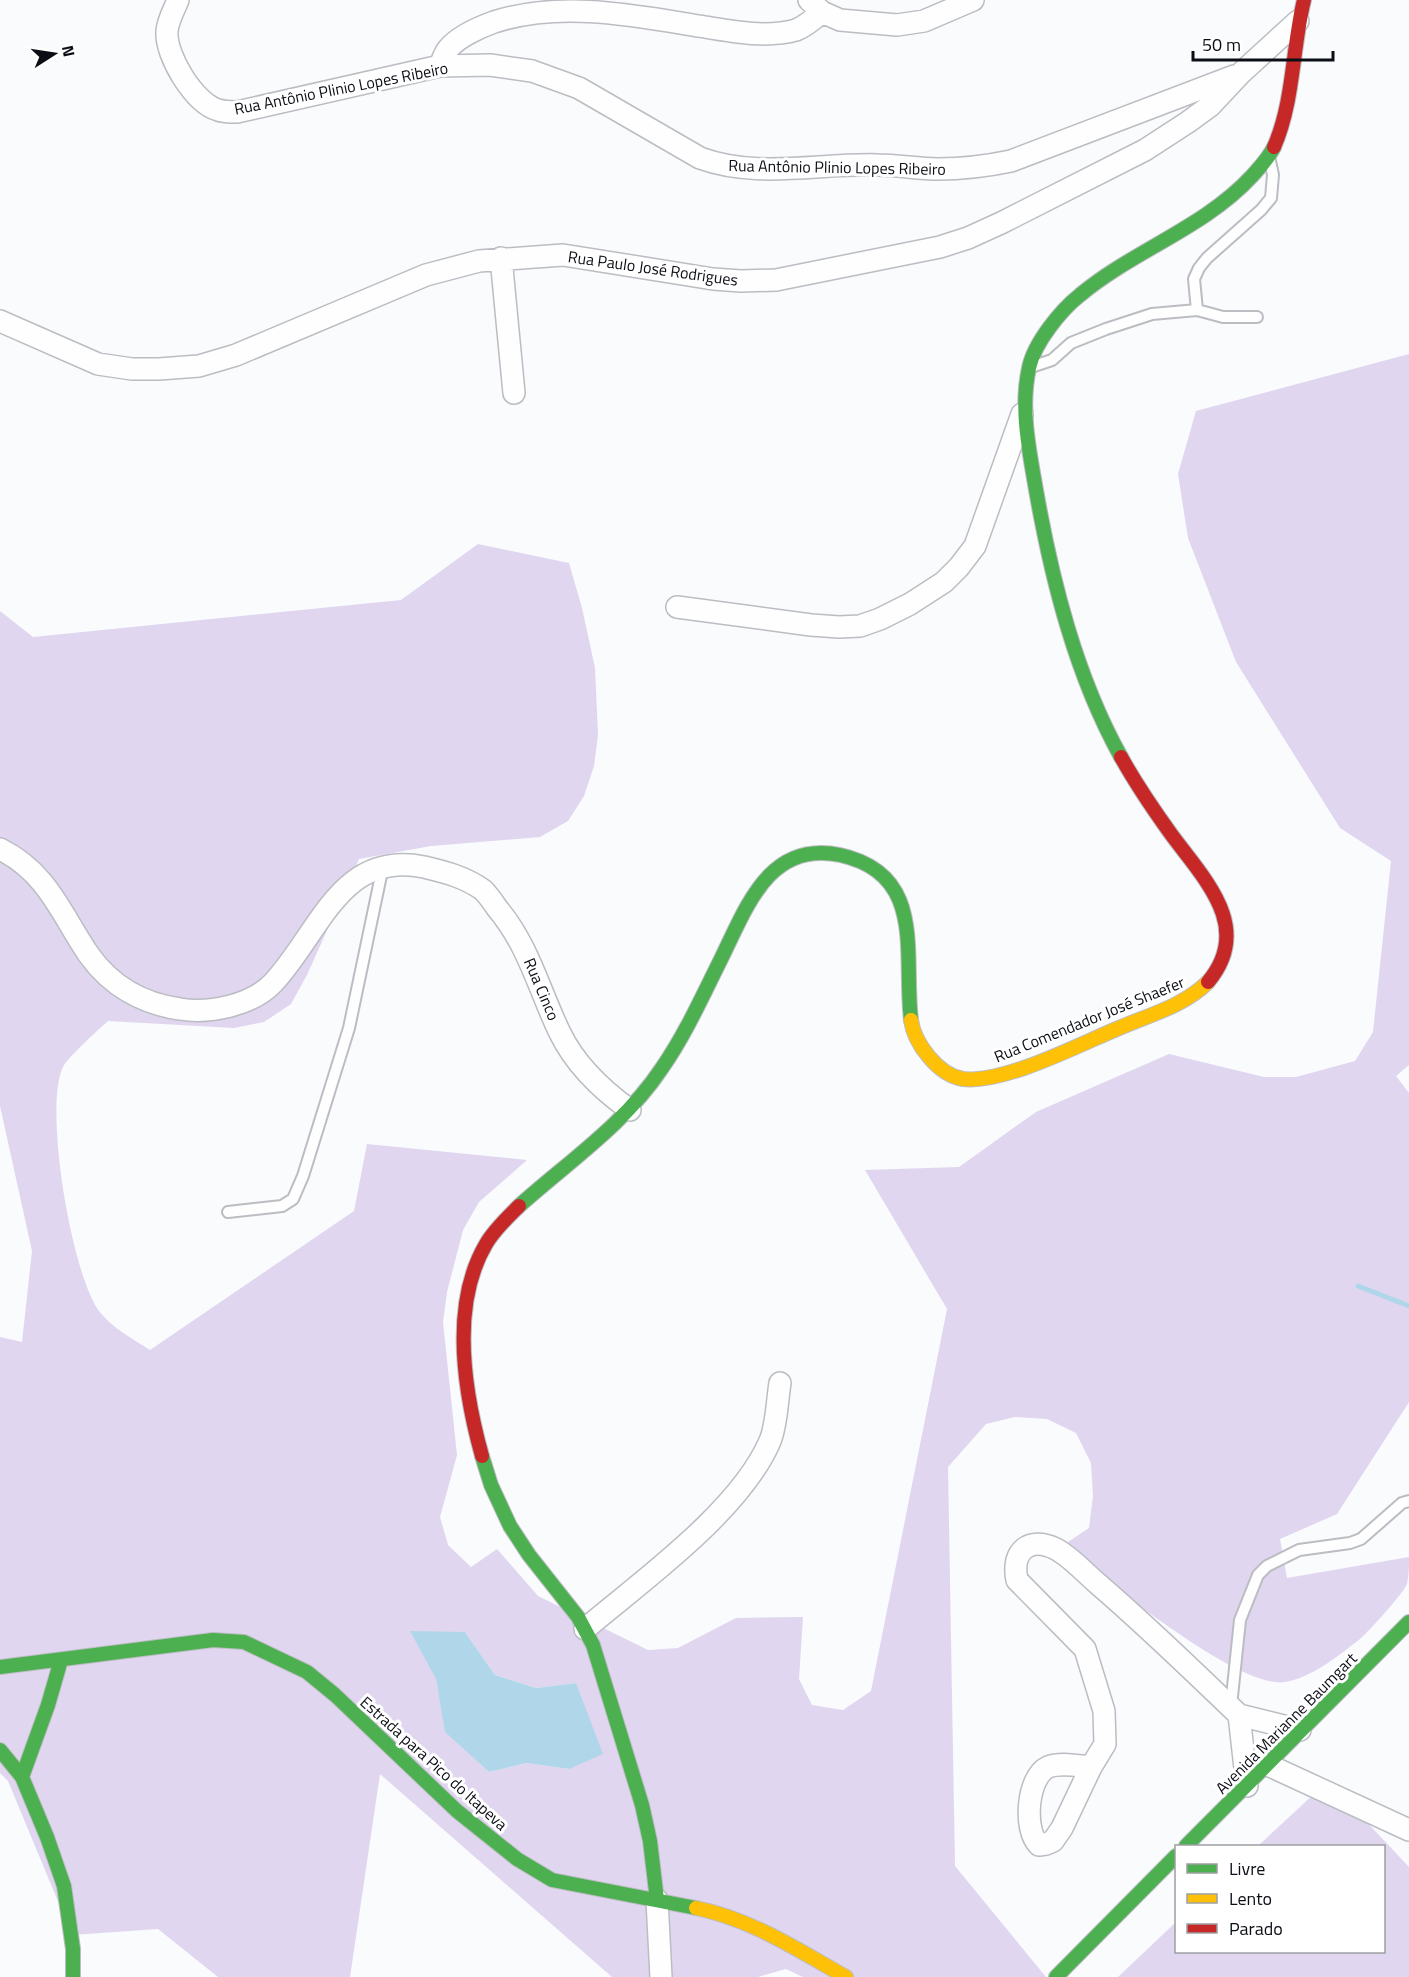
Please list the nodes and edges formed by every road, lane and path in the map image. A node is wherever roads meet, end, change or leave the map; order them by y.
1 (178, 0) edge
2 (973, 0) edge
3 (1304, 0) edge
4 (816, 6) edge
5 (1298, 21) junction
6 (440, 66) junction
7 (1240, 74) junction
8 (1269, 157) junction
9 (501, 258) junction
10 (1197, 310) junction
11 (1257, 317) dead end
12 (0, 321) edge
13 (1028, 368) junction
14 (514, 393) dead end
15 (1024, 411) junction
16 (677, 607) dead end
17 (0, 849) edge
18 (384, 866) junction
19 (630, 1110) junction
20 (228, 1212) dead end
21 (780, 1383) dead end
22 (1409, 1501) edge
23 (1408, 1625) edge
24 (585, 1629) junction
25 (61, 1660) junction
26 (0, 1667) edge
27 (1235, 1711) junction
28 (1300, 1730) junction
29 (0, 1750) edge
30 (1268, 1765) junction
31 (1091, 1767) dead end
32 (22, 1777) junction
33 (1247, 1786) junction
34 (1409, 1830) edge
35 (1187, 1845) edge
36 (1175, 1857) edge
37 (657, 1900) junction
38 (73, 1977) edge
39 (661, 1977) edge
40 (846, 1977) edge
41 (1056, 1977) edge

1 - 6 street, Rua Antônio Plinio Lopes Ribeiro
2 - 4 street
3 - 5 street, Rua Comendador José Shaefer
4 - 6 street
5 - 7 street, Rua Paulo José Rodrigues
5 - 8 street, Rua Comendador José Shaefer
6 - 7 street, Rua Antônio Plinio Lopes Ribeiro
7 - 9 street, Rua Paulo José Rodrigues
8 - 10 lane
8 - 13 street, Rua Comendador José Shaefer
9 - 12 street, Rua Paulo José Rodrigues
9 - 14 street
10 - 11 lane
10 - 13 lane
13 - 15 street, Rua Comendador José Shaefer
15 - 16 street
15 - 19 street, Rua Comendador José Shaefer
17 - 18 street
18 - 19 street, Rua Cinco
18 - 20 lane
19 - 24 street, Rua Comendador José Shaefer
21 - 24 street
22 - 27 lane
23 - 28 street, Avenida Marianne Baumgart
24 - 37 street, Rua Comendador José Shaefer
25 - 26 street, Estrada para Pico do Itapeva
25 - 32 street
25 - 37 street, Estrada para Pico do Itapeva
27 - 28 street
27 - 31 street
27 - 33 street
28 - 30 street, Avenida Marianne Baumgart
29 - 32 street
30 - 33 street, Avenida Marianne Baumgart
30 - 34 street
32 - 38 street
33 - 35 street, Avenida Marianne Baumgart
36 - 41 street
37 - 39 street
37 - 40 street, Estrada para Pico do Itapeva

